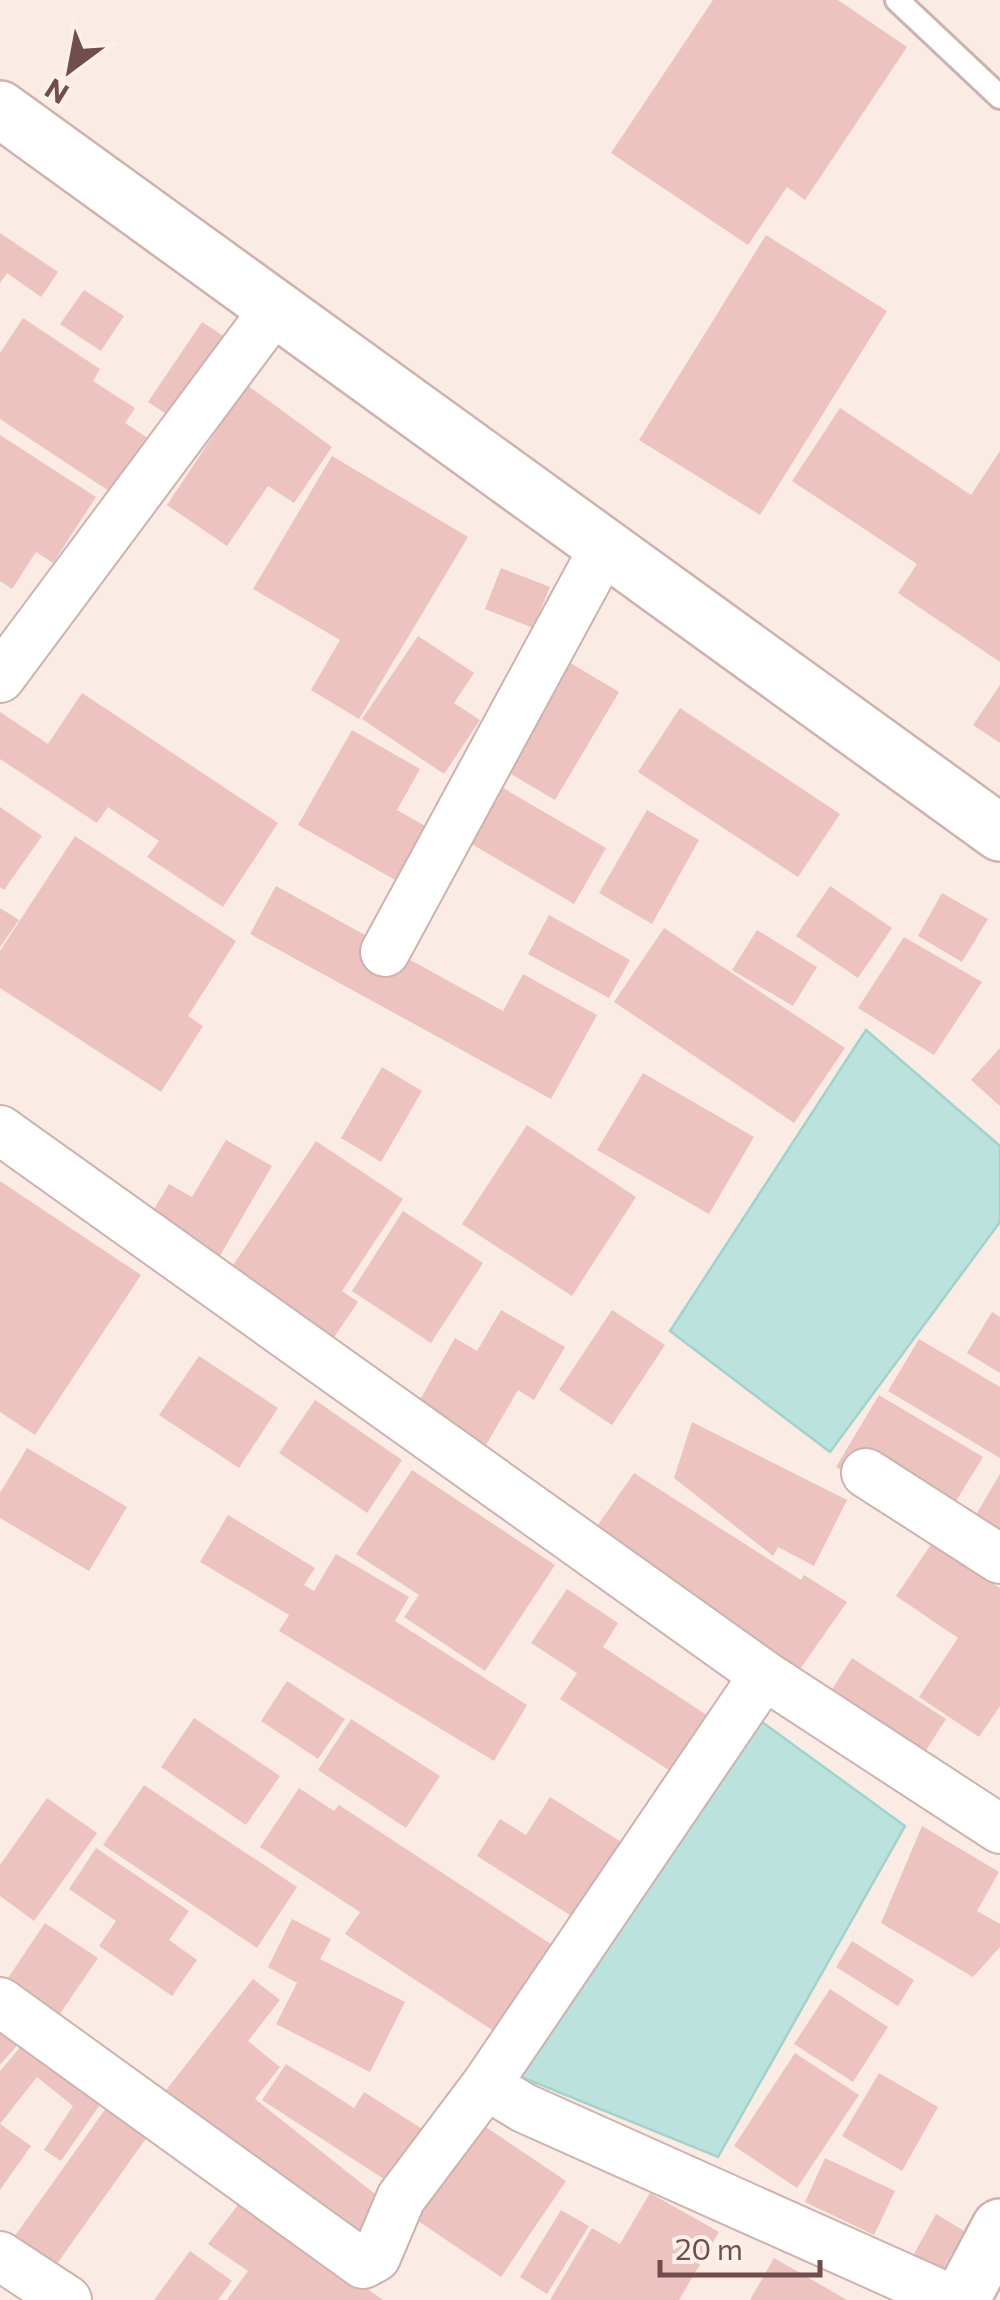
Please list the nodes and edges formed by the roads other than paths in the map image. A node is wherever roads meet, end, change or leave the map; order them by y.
1 (897, 0) edge
2 (1000, 97) edge
3 (0, 108) edge
4 (274, 310) junction
5 (604, 548) junction
6 (0, 678) edge
7 (1000, 833) edge
8 (385, 952) dead end
9 (0, 1130) edge
10 (866, 1474) dead end
11 (1000, 1559) edge
12 (764, 1675) junction
13 (1000, 1830) edge
14 (0, 2002) edge
15 (486, 2084) junction
16 (1000, 2227) edge
17 (0, 2256) edge
18 (67, 2300) edge
19 (957, 2300) edge

1 - 2 lane
3 - 4 street
4 - 5 street
4 - 6 street
5 - 7 street
5 - 8 street
9 - 12 street
10 - 11 street
12 - 13 street
12 - 15 street
14 - 15 street
15 - 19 street
16 - 19 street
17 - 18 street

